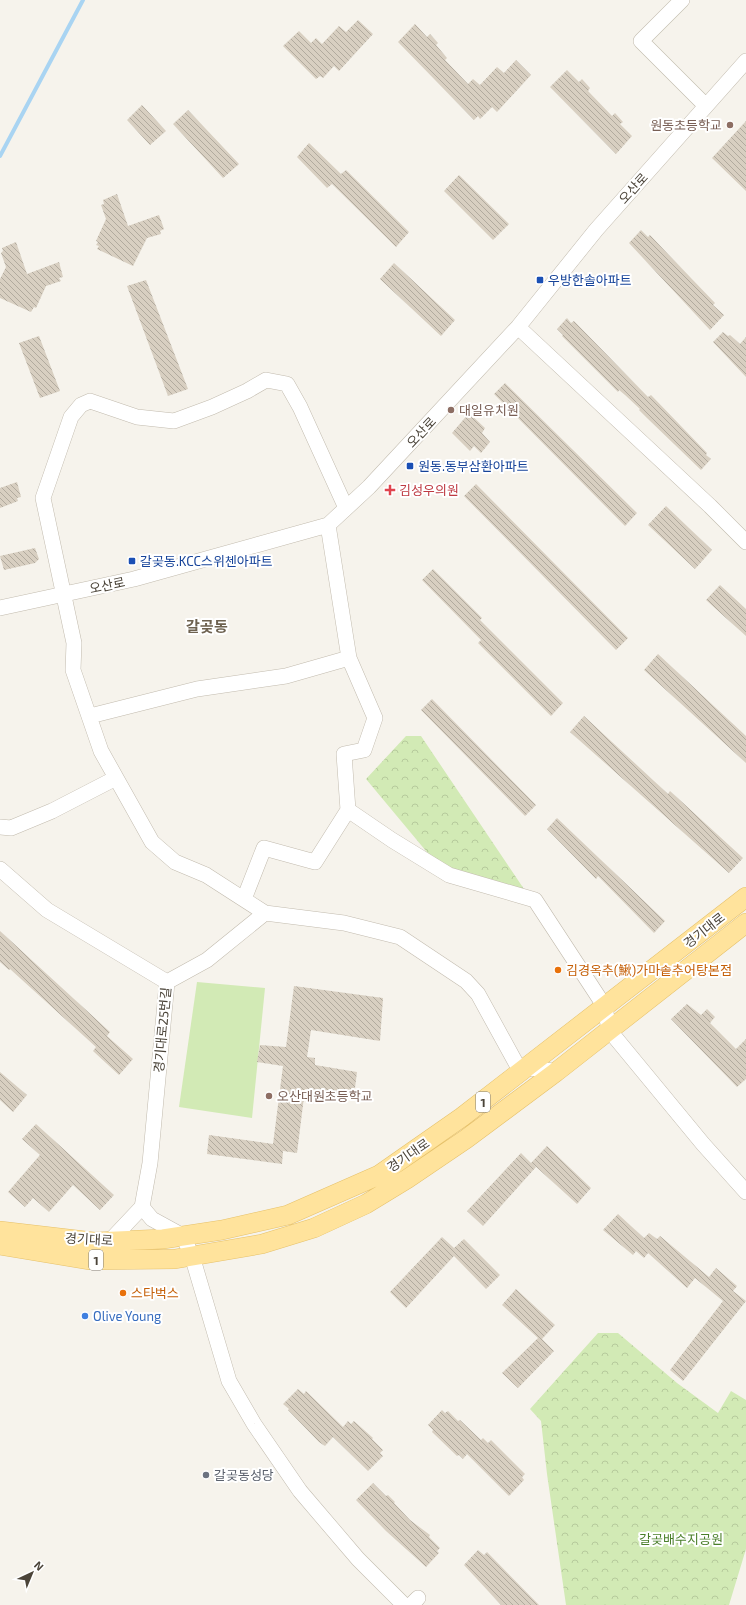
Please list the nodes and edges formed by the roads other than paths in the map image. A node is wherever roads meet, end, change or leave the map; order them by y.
1 (682, 0) edge
2 (746, 61) edge
3 (706, 106) junction
4 (518, 327) junction
5 (346, 508) junction
6 (328, 525) junction
7 (746, 542) edge
8 (64, 594) junction
9 (0, 608) edge
10 (349, 658) junction
11 (90, 716) junction
12 (116, 778) junction
13 (348, 810) junction
14 (0, 827) edge
15 (0, 869) edge
16 (746, 897) edge
17 (244, 899) junction
18 (265, 913) junction
19 (746, 923) edge
20 (167, 982) junction
21 (605, 1007) junction
22 (609, 1030) junction
23 (526, 1069) junction
24 (556, 1072) junction
25 (746, 1192) edge
26 (142, 1208) junction
27 (0, 1231) edge
28 (183, 1236) junction
29 (110, 1241) junction
30 (0, 1245) edge
31 (192, 1256) junction
32 (411, 1603) edge

1 - 3 street
2 - 3 street, 오산로
3 - 4 street, 오산로
4 - 5 street, 오산로
4 - 7 street
5 - 6 street, 오산로
5 - 8 street
6 - 8 street, 오산로
6 - 10 street
8 - 9 street, 오산로
8 - 11 street
10 - 11 street
10 - 13 street
11 - 12 street
12 - 14 street
12 - 17 street
13 - 17 street
13 - 21 street
15 - 20 street, 경기대로25번길
16 - 21 main road, 경기대로 / 1
17 - 18 street
18 - 20 street
18 - 23 street
19 - 22 main road, 경기대로 / 1
20 - 26 street, 경기대로25번길
21 - 22 street
21 - 23 main road, 경기대로 / 1
22 - 24 main road, 경기대로 / 1
22 - 25 street
23 - 24 street
23 - 28 main road, 경기대로 / 1
24 - 31 main road, 경기대로 / 1
26 - 28 street
26 - 29 street
27 - 29 main road, 경기대로 / 1
28 - 29 main road, 경기대로 / 1
28 - 31 street
30 - 31 main road, 경기대로 / 1
31 - 32 street

